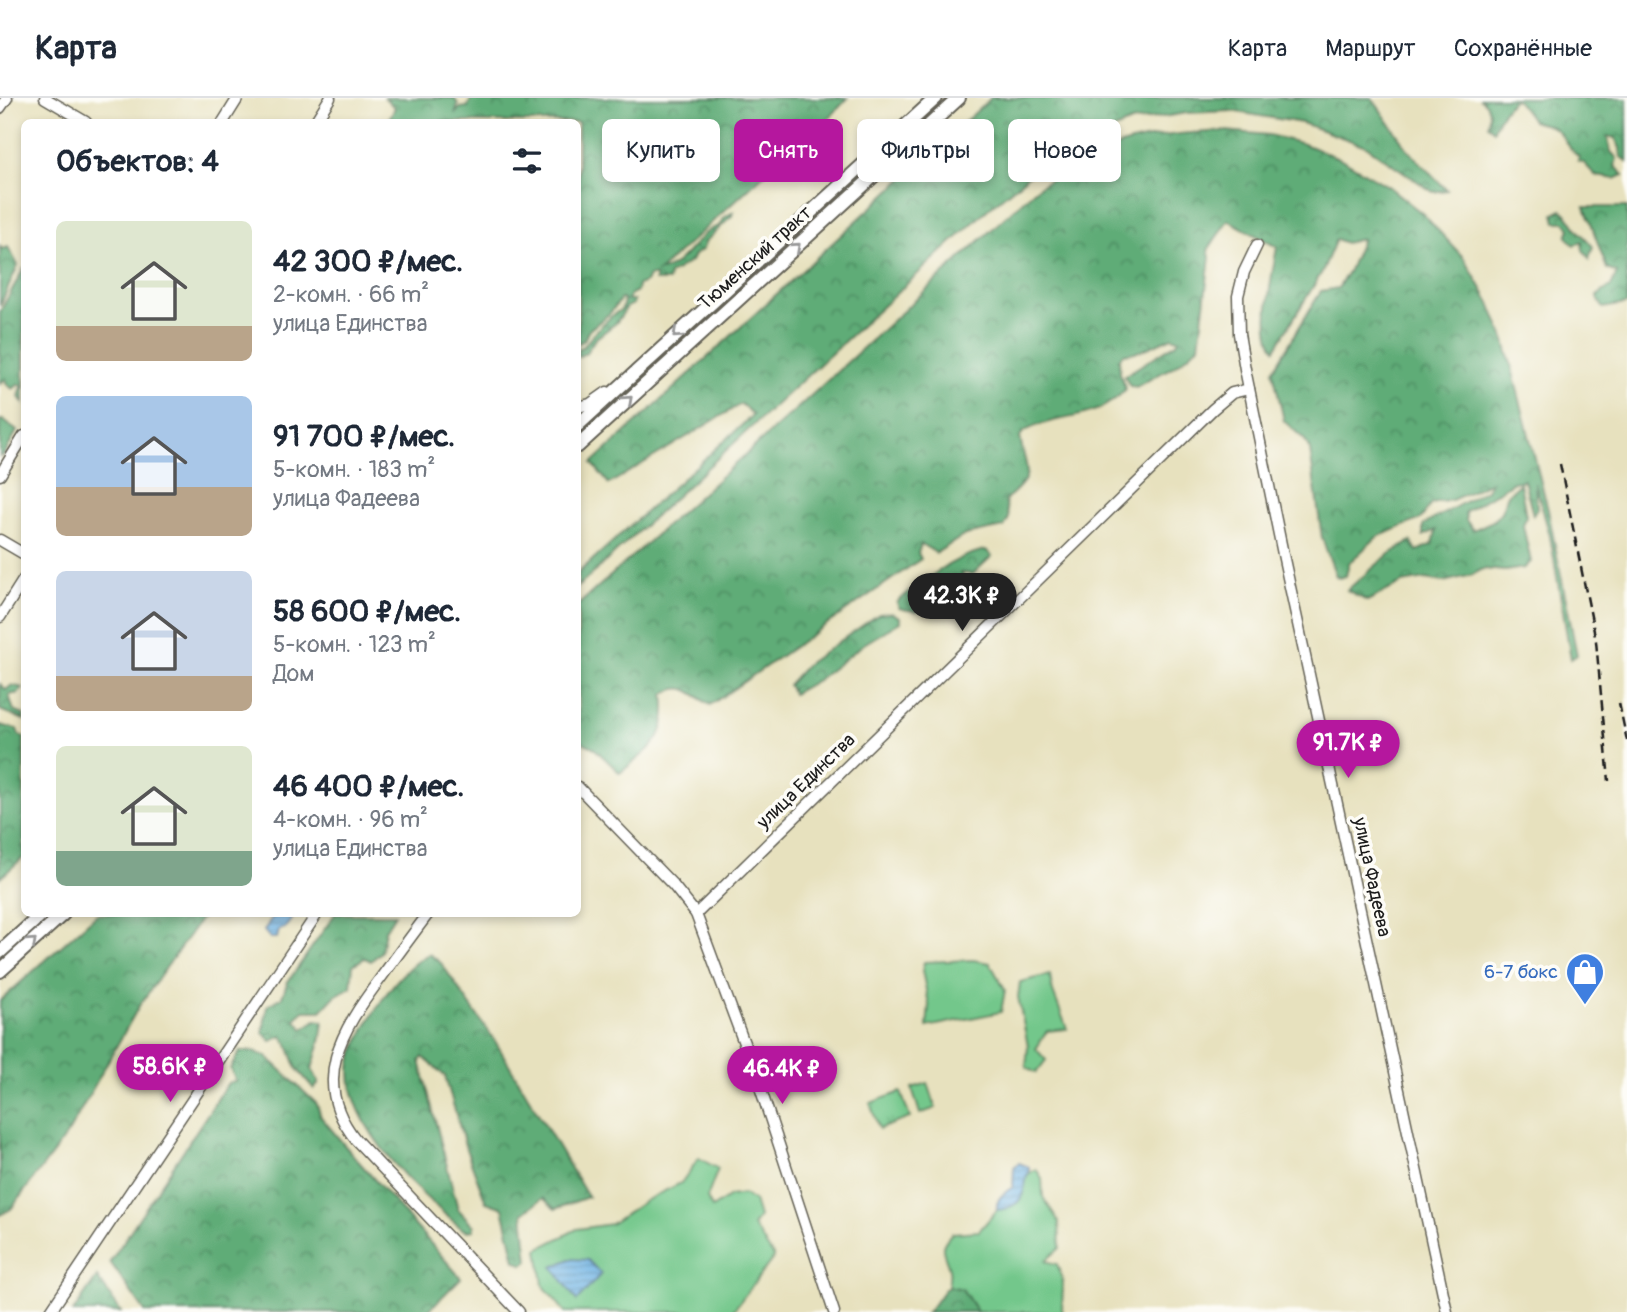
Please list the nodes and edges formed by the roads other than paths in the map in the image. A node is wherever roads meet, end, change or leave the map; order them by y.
1 (7, 98) edge
2 (46, 98) edge
3 (238, 98) edge
4 (330, 98) edge
5 (936, 98) edge
6 (959, 98) edge
7 (0, 108) edge
8 (81, 119) edge
9 (225, 119) edge
10 (317, 119) edge
11 (1257, 245) dead end
12 (641, 367) junction
13 (1249, 389) junction
14 (581, 406) edge
15 (581, 422) edge
16 (21, 441) edge
17 (581, 443) edge
18 (0, 475) edge
19 (0, 540) edge
20 (21, 552) edge
21 (21, 584) edge
22 (0, 617) edge
23 (581, 790) edge
24 (696, 914) junction
25 (39, 917) edge
26 (60, 917) edge
27 (315, 917) edge
28 (426, 917) edge
29 (0, 952) edge
30 (0, 971) edge
31 (50, 1312) edge
32 (519, 1312) edge
33 (834, 1312) edge
34 (1447, 1312) edge

1 - 7 street
2 - 8 street
3 - 9 street
4 - 10 street
5 -> 12 main road, Тюменский тракт
17 -> 6 main road, Тюменский тракт
11 - 13 street, улица Фадеева
12 - 14 street
12 - 15 main road, Тюменский тракт
13 - 24 street, улица Единства
13 - 34 street, улица Фадеева
16 - 18 street
19 - 20 street
21 - 22 street
23 - 24 street
24 - 33 street
25 - 29 main road
30 -> 26 main road
27 - 31 street
28 - 32 street

